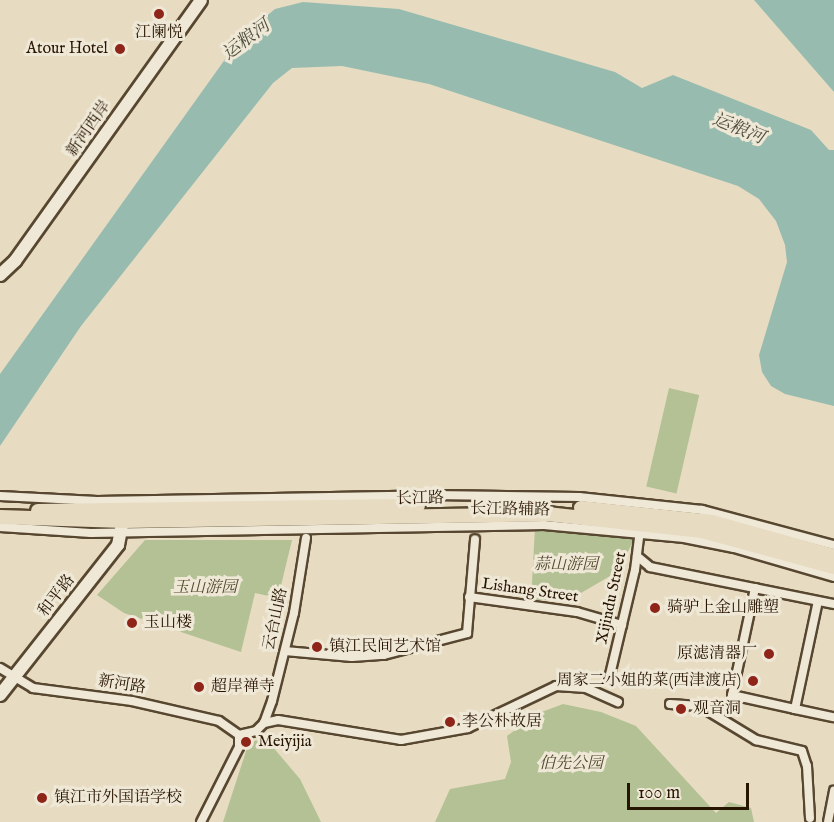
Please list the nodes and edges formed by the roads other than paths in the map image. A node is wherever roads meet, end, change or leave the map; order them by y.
1 (201, 0) edge
2 (0, 275) edge
3 (0, 496) edge
4 (0, 508) edge
5 (0, 517) edge
6 (124, 521) junction
7 (0, 527) edge
8 (640, 528) junction
9 (306, 538) dead end
10 (475, 539) dead end
11 (834, 544) edge
12 (637, 556) junction
13 (834, 556) edge
14 (834, 567) edge
15 (834, 577) edge
16 (755, 588) junction
17 (469, 597) junction
18 (818, 601) junction
19 (834, 604) edge
20 (622, 625) junction
21 (285, 651) junction
22 (0, 668) edge
23 (15, 678) junction
24 (609, 679) dead end
25 (0, 695) edge
26 (618, 702) dead end
27 (670, 704) dead end
28 (795, 709) junction
29 (834, 717) edge
30 (264, 723) junction
31 (239, 735) junction
32 (834, 791) edge
33 (810, 818) dead end
34 (201, 822) edge
35 (828, 822) edge

1 - 2 street, 新河西岸
3 - 11 street, 长江路辅路
4 - 6 main road, 长江路
5 - 6 main road, 长江路
6 - 7 street
6 - 8 main road, 长江路
6 - 13 main road, 长江路
6 - 23 street, 和平路
8 - 12 street, Xijindu Street
8 - 14 main road, 长江路
8 - 15 street
9 - 21 street, 云台山路
10 - 17 street
12 - 16 street
12 - 20 street, Xijindu Street
16 - 18 street
16 - 28 street
17 - 20 street, Lishang Street
17 - 21 street
18 - 19 street
18 - 28 street
20 - 24 street, Xijindu Street
21 - 30 street, 云台山路
22 - 23 street, 新河路
23 - 25 street, 和平路
23 - 31 street, 新河路
26 - 30 street
27 - 33 street
28 - 29 street
30 - 31 street
31 - 34 street
32 - 35 street

